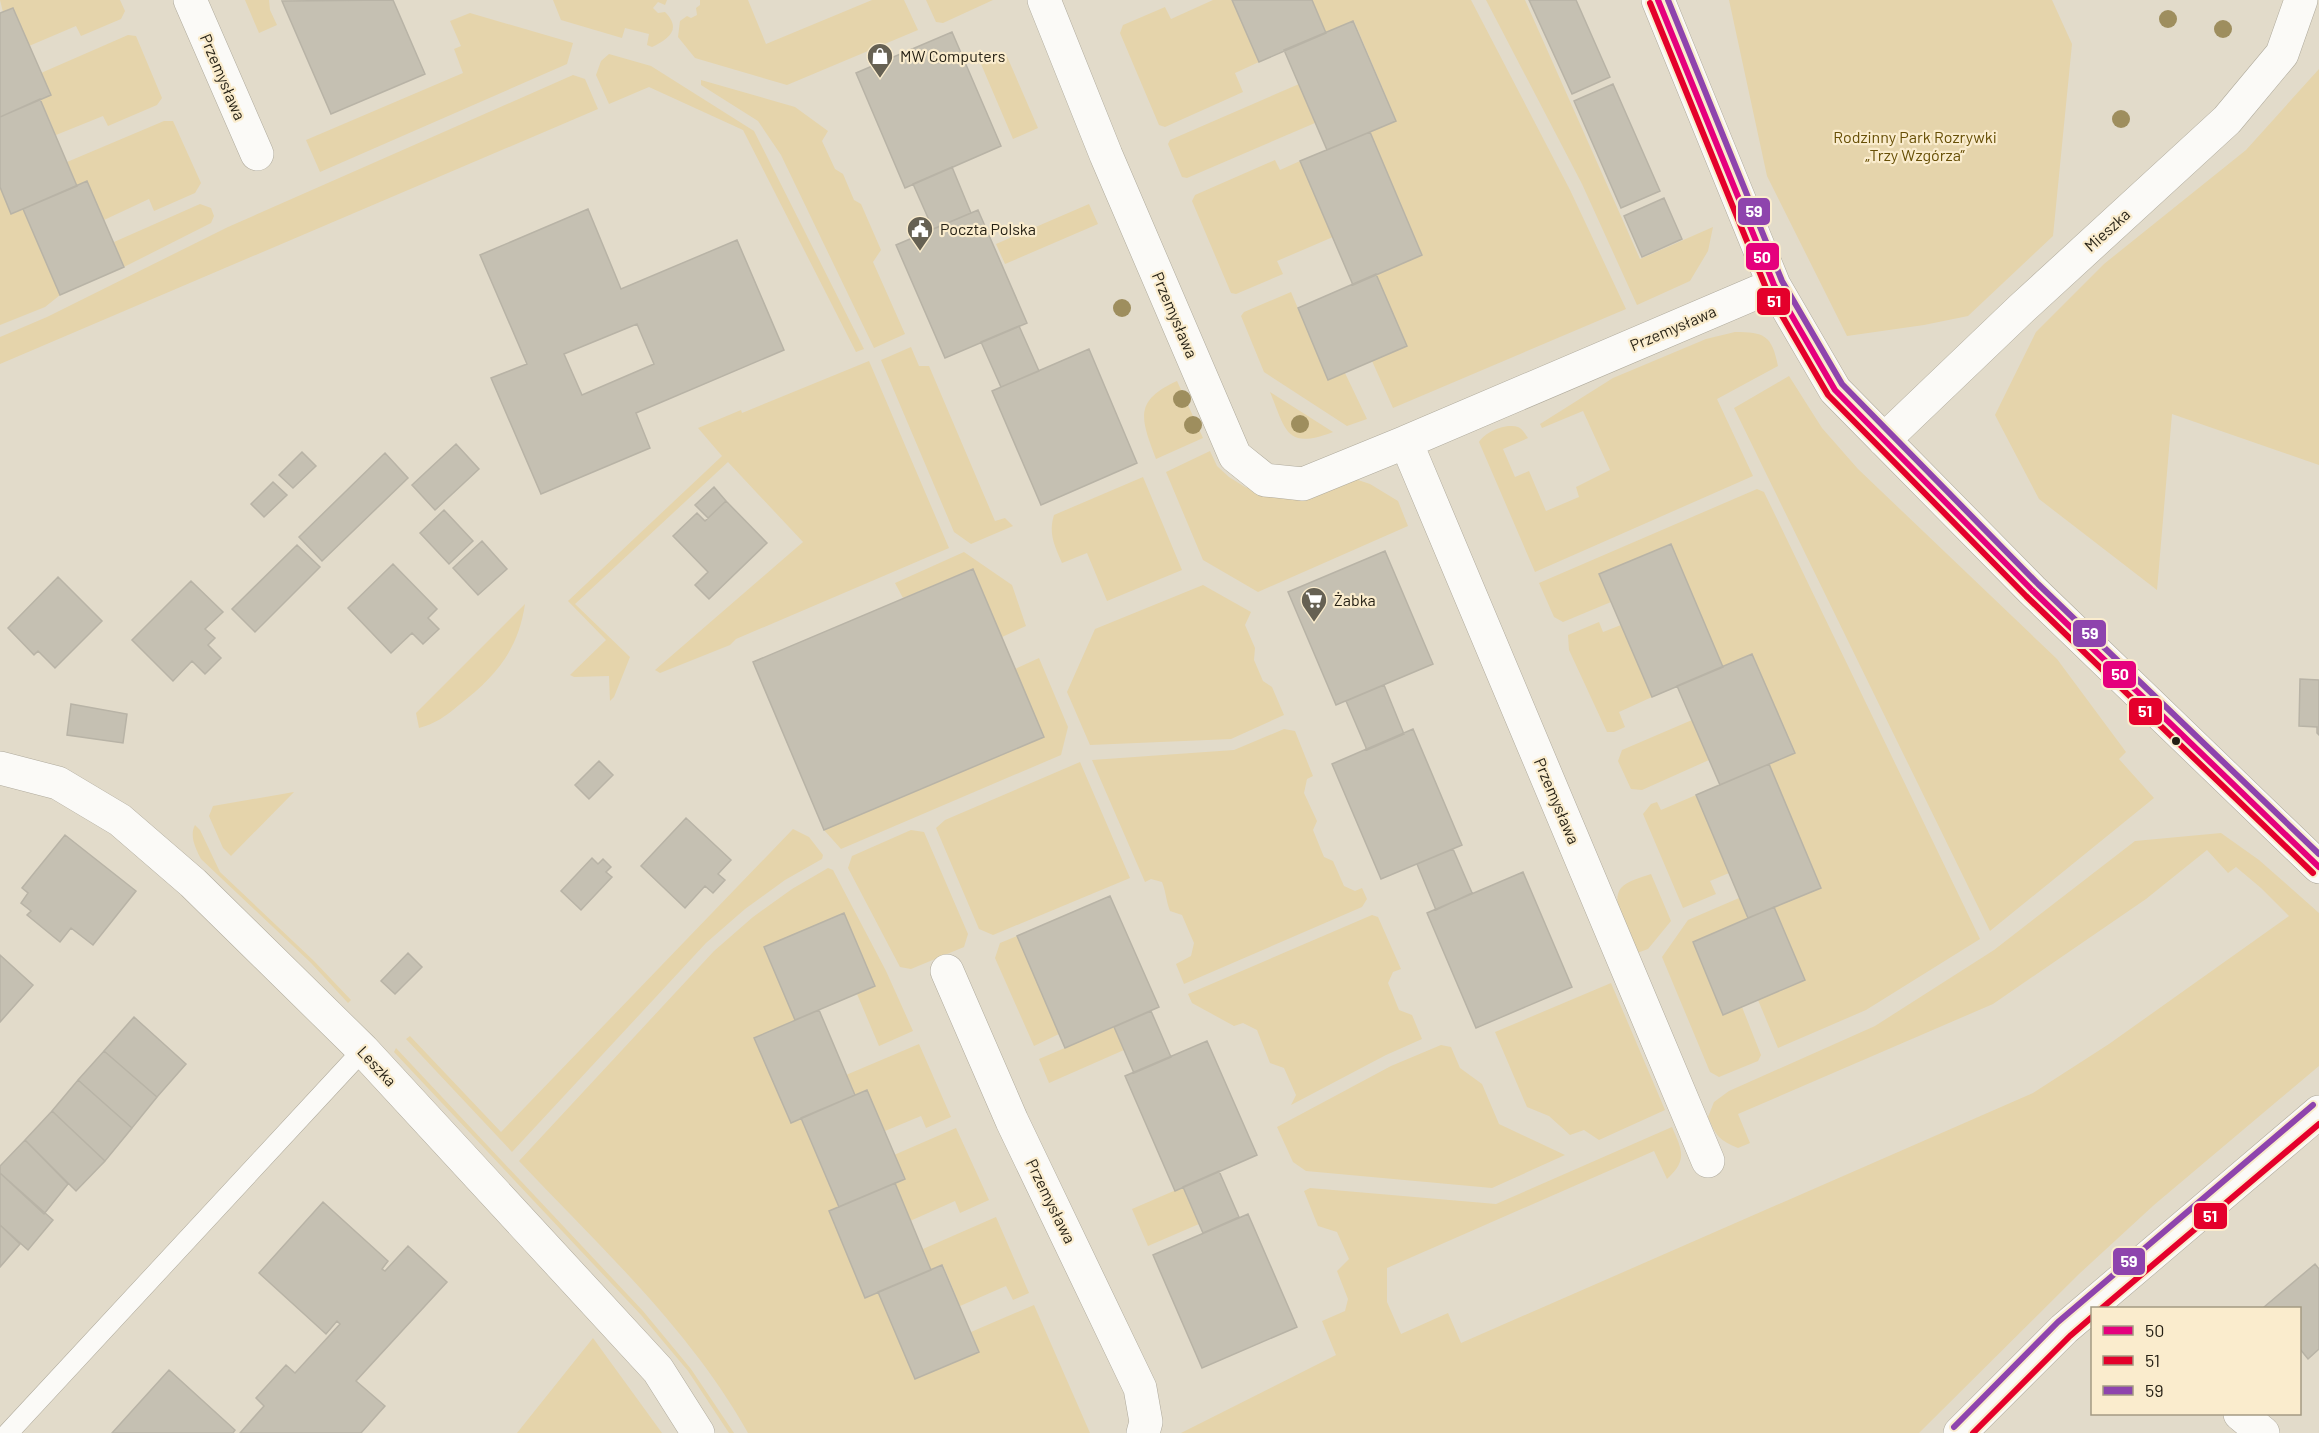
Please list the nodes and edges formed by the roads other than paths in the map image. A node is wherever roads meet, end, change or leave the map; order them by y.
1 (190, 0) edge
2 (1044, 0) edge
3 (1658, 0) edge
4 (2301, 0) edge
5 (256, 154) dead end
6 (1774, 285) junction
7 (1884, 440) junction
8 (1406, 442) junction
9 (0, 768) edge
10 (2319, 867) edge
11 (947, 971) dead end
12 (363, 1050) junction
13 (2319, 1113) edge
14 (1708, 1161) dead end
15 (2112, 1302) edge
16 (2091, 1314) edge
17 (2243, 1415) edge
18 (8, 1433) edge
19 (698, 1433) edge
20 (1143, 1433) edge
21 (1960, 1433) edge
22 (2263, 1433) edge

1 - 5 street, Przemysława
2 - 8 street, Przemysława
3 - 6 street
4 - 7 street, Mieszka
6 - 7 street
6 - 8 street, Przemysława
7 - 10 street
8 - 14 street, Przemysława
9 - 12 street, Leszka
11 - 20 street, Przemysława
12 - 18 lane
12 - 19 street, Leszka
13 - 15 street
16 - 21 street
17 - 22 street

